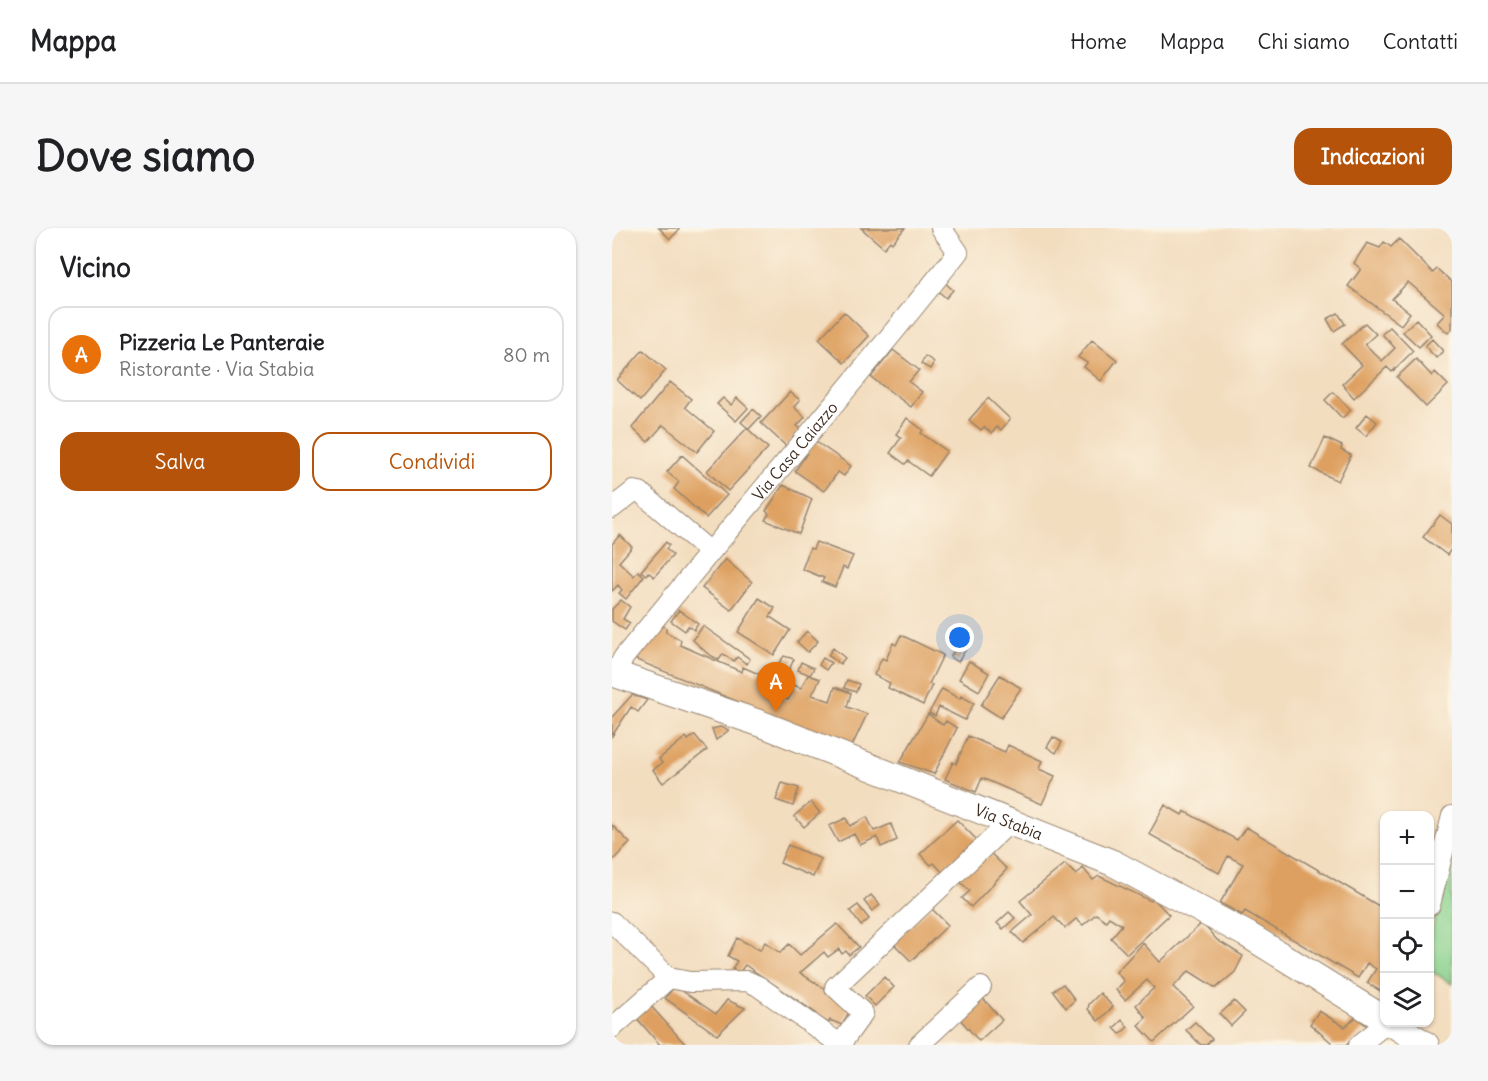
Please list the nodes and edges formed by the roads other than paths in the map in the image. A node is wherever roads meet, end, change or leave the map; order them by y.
1 (941, 228) edge
2 (612, 508) edge
3 (709, 551) junction
4 (614, 673) edge
5 (1452, 816) edge
6 (1011, 821) junction
7 (1434, 890) edge
8 (612, 922) edge
9 (669, 978) junction
10 (981, 987) dead end
11 (1380, 1016) edge
12 (1384, 1027) edge
13 (1396, 1027) edge
14 (612, 1028) edge
15 (840, 1045) edge
16 (919, 1045) edge
17 (1359, 1045) edge
18 (1426, 1045) edge

1 - 3 street, Via Casa Caiazzo
2 - 3 street
3 - 4 street, Via Casa Caiazzo
4 - 6 main road, Via Stabia
5 - 7 street
6 - 11 main road, Via Stabia
6 - 15 street
8 - 9 street
9 - 14 street
9 - 15 street
10 - 16 street
12 - 17 street
13 - 18 main road

